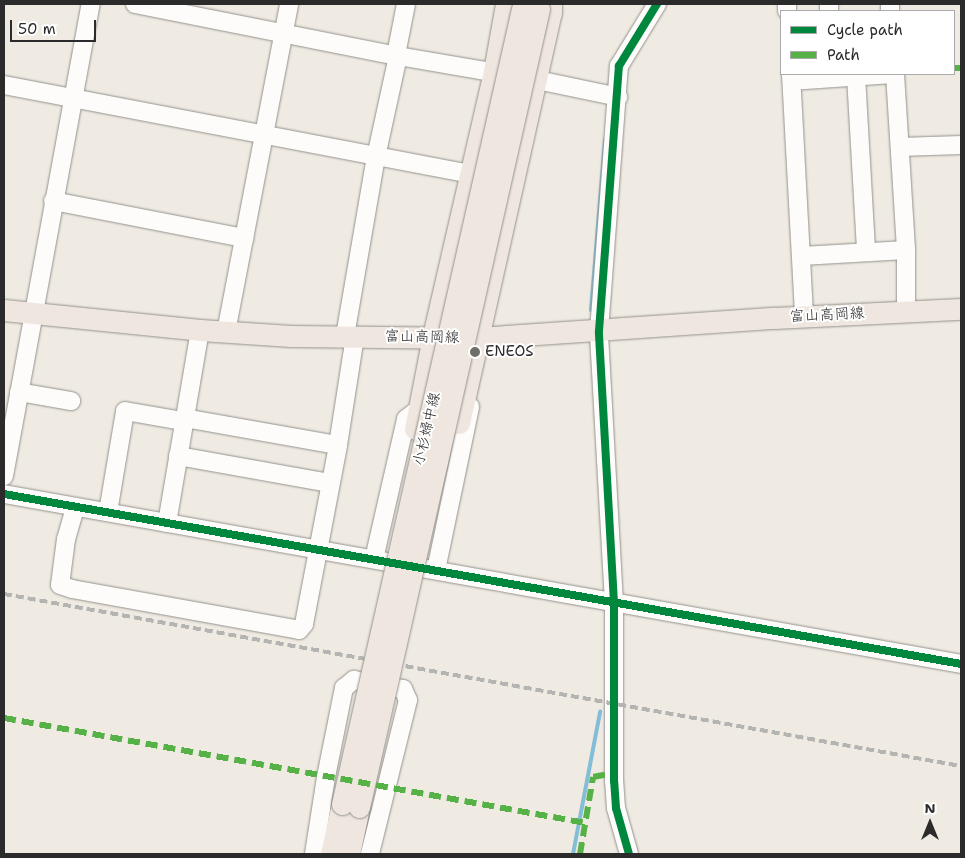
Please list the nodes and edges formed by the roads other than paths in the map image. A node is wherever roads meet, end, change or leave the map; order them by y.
1 (91, 4) edge
2 (135, 4) edge
3 (290, 4) edge
4 (406, 4) edge
5 (657, 4) edge
6 (530, 5) edge
7 (283, 33) junction
8 (397, 55) junction
9 (494, 71) junction
10 (876, 75) edge
11 (895, 75) edge
12 (856, 76) junction
13 (791, 77) edge
14 (535, 81) junction
15 (4, 85) edge
16 (618, 97) junction
17 (73, 99) junction
18 (264, 135) junction
19 (961, 145) edge
20 (900, 147) junction
21 (376, 157) junction
22 (470, 174) junction
23 (53, 201) junction
24 (244, 238) junction
25 (906, 250) junction
26 (866, 252) junction
27 (802, 256) junction
28 (961, 309) edge
29 (4, 310) edge
30 (906, 312) junction
31 (33, 313) junction
32 (804, 316) junction
33 (200, 330) junction
34 (598, 331) junction
35 (226, 332) junction
36 (350, 336) junction
37 (433, 336) junction
38 (478, 338) junction
39 (14, 390) edge
40 (466, 392) junction
41 (71, 401) dead end
42 (417, 419) junction
43 (183, 421) junction
44 (7, 442) edge
45 (338, 445) junction
46 (178, 456) junction
47 (4, 476) edge
48 (330, 483) junction
49 (4, 494) edge
50 (75, 508) junction
51 (108, 512) junction
52 (167, 523) junction
53 (318, 549) junction
54 (374, 559) junction
55 (436, 570) junction
56 (614, 603) junction
57 (961, 664) edge
58 (350, 806) junction
59 (314, 854) edge
60 (331, 854) edge
61 (349, 854) edge
62 (370, 854) edge
63 (629, 854) edge

1 - 17 street
2 - 7 street
3 - 7 street
4 - 8 street
5 - 16 street
6 - 9 main road
6 - 14 main road
6 - 58 main road, 小杉婦中線, bridge
7 - 8 street
7 - 18 street
8 - 9 street
8 - 21 street
9 - 14 street
9 - 22 main road
10 - 12 street
11 - 20 street
12 - 13 street
12 - 26 street
13 - 27 street
14 - 16 street
14 - 38 main road
15 - 17 street
16 - 34 street
17 - 18 street
17 - 23 street
18 - 21 street
18 - 24 street
19 - 20 street
20 - 25 street
21 - 22 street
21 - 36 street
22 - 37 main road
23 - 24 street
23 - 31 street
24 - 35 street
25 - 26 street
25 - 30 street
26 - 27 street
27 - 32 street
28 - 30 main road, 富山高岡線
29 - 31 main road, 富山高岡線
30 - 32 main road, 富山高岡線
31 - 33 main road, 富山高岡線
31 - 39 street
32 - 34 main road, 富山高岡線
33 - 35 main road, 富山高岡線
33 - 43 street
34 - 38 main road, 富山高岡線
34 - 56 street
35 - 36 main road, 富山高岡線
36 - 37 main road, 富山高岡線
36 - 45 street
37 - 38 main road, 富山高岡線
37 - 42 main road
38 - 40 main road
39 - 41 street
39 - 44 street
40 - 55 street
40 - 58 main road, bridge
42 - 54 street
42 - 58 main road, bridge
43 - 45 street
43 - 46 street
43 - 51 street
44 - 47 street
45 - 48 street
46 - 48 street
46 - 52 street
48 - 53 street
49 - 50 street
50 - 51 street
50 - 53 street
51 - 52 street
52 - 53 street
53 - 54 street
54 - 55 street
55 - 56 street
56 - 57 street
56 - 63 street
58 - 60 main road, 小杉婦中線
58 - 61 main road, 小杉婦中線
59 - 62 street

